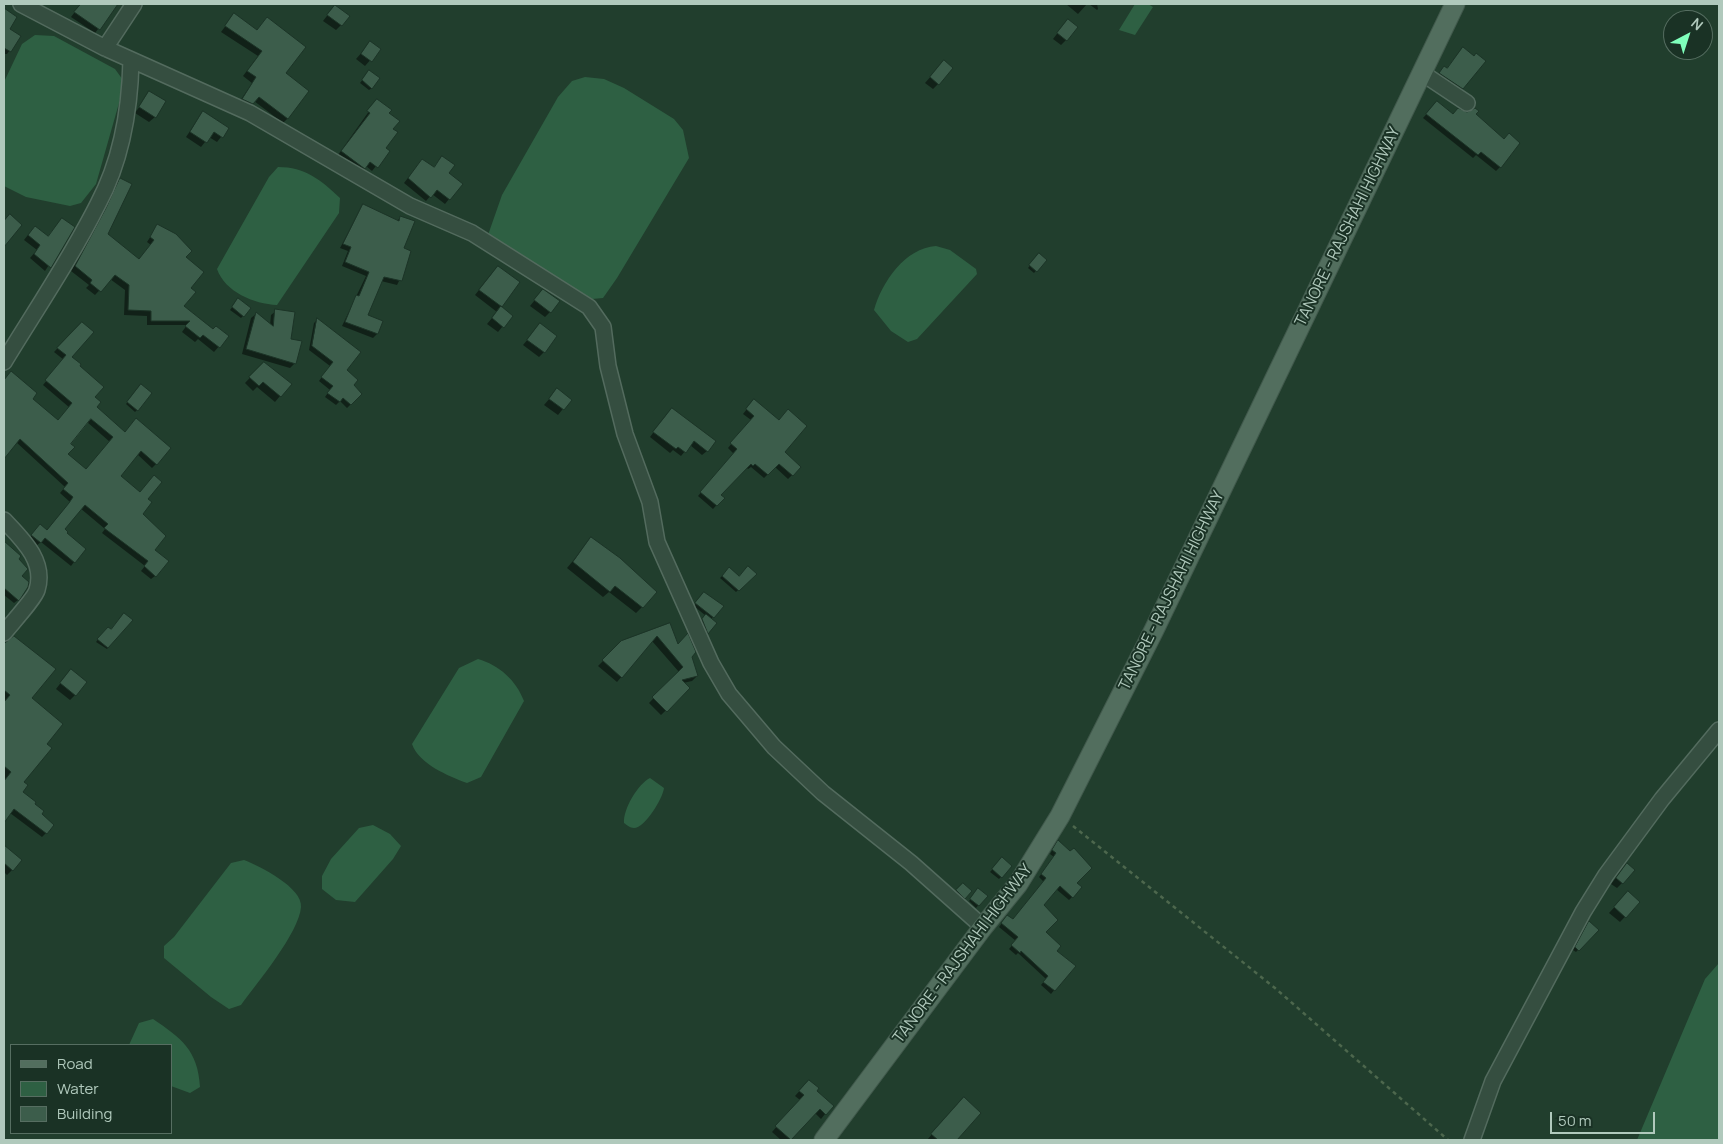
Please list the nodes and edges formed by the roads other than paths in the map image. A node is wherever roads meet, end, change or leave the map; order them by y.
1 (21, 4) edge
2 (134, 4) edge
3 (1455, 4) edge
4 (105, 48) junction
5 (132, 60) junction
6 (1422, 74) junction
7 (1467, 103) dead end
8 (4, 362) edge
9 (4, 520) edge
10 (4, 633) edge
11 (1719, 730) edge
12 (983, 927) junction
13 (824, 1140) edge
14 (1472, 1140) edge

1 - 4 street
2 - 4 street
3 - 6 main road, TANORE - RAJSHAHI HIGHWAY
4 - 5 street
5 - 8 street
5 - 12 street
6 - 7 street
6 - 12 main road, TANORE - RAJSHAHI HIGHWAY
9 - 10 street
11 - 14 street
12 - 13 main road, TANORE - RAJSHAHI HIGHWAY

